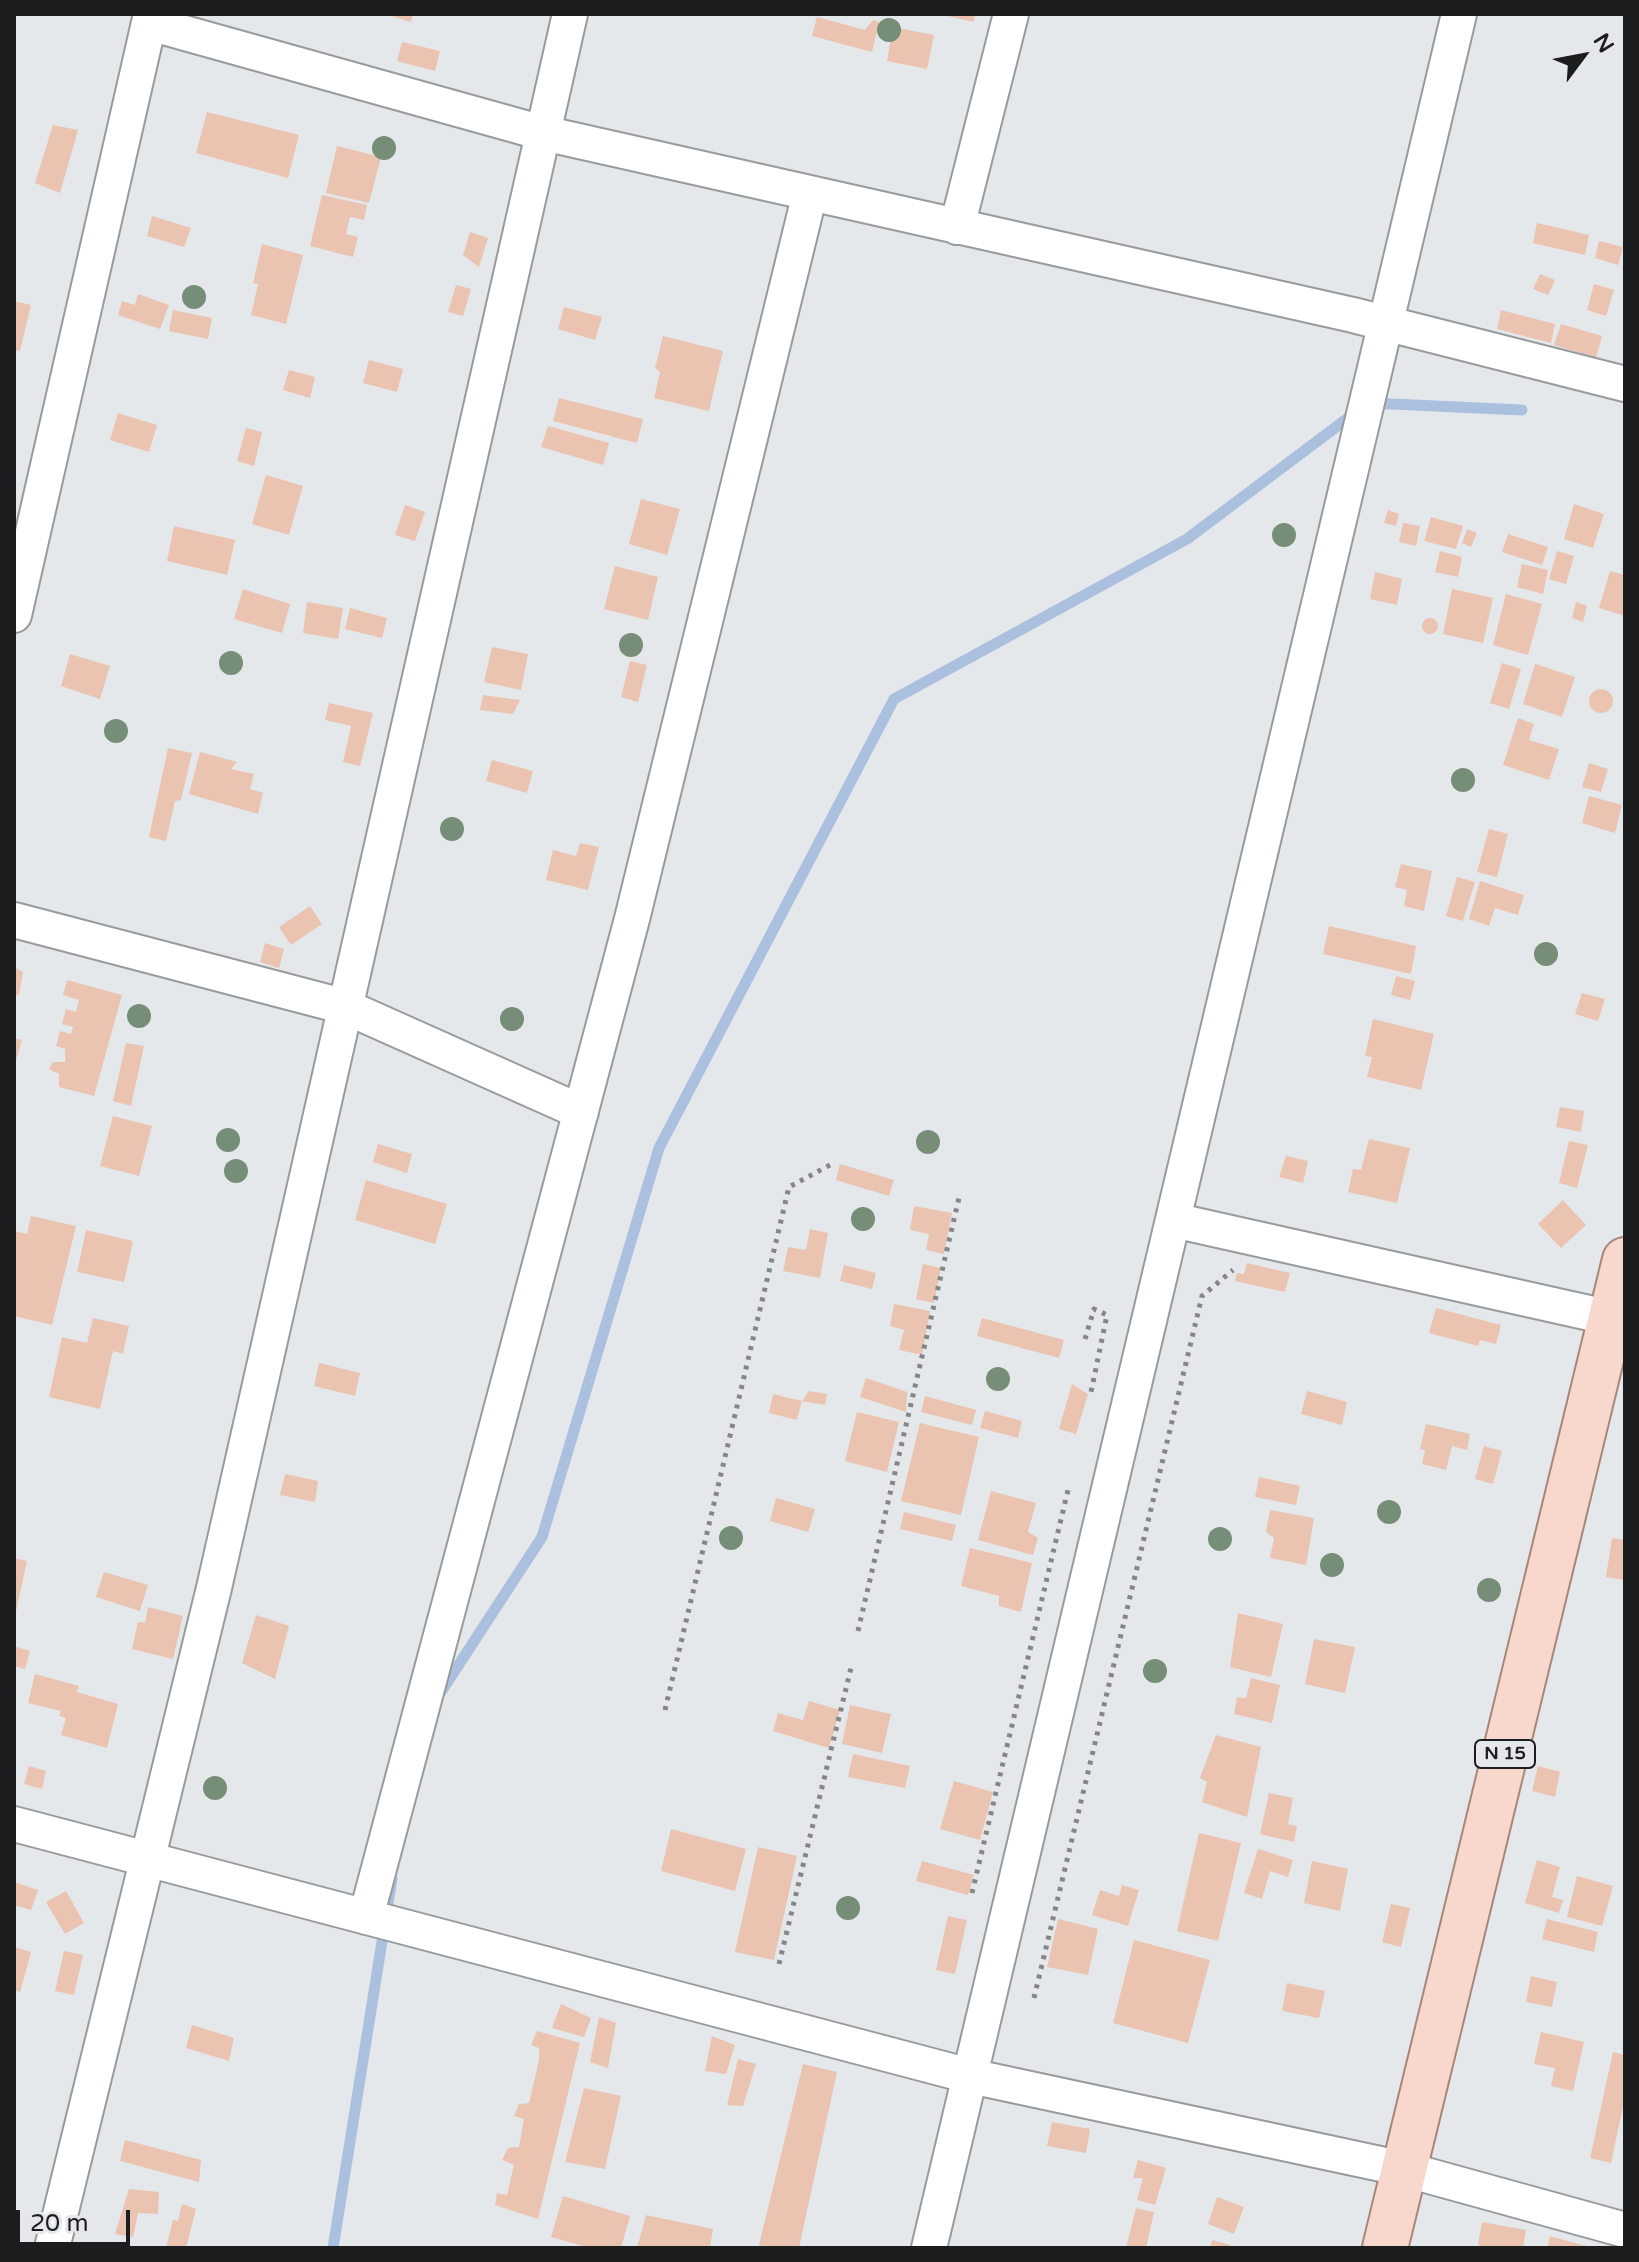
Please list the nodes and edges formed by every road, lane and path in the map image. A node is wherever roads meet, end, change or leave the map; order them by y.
1 (570, 14) edge
2 (1011, 14) edge
3 (1459, 14) edge
4 (150, 18) edge
5 (543, 133) junction
6 (810, 193) junction
7 (957, 227) junction
8 (1386, 324) junction
9 (1625, 384) edge
10 (14, 615) edge
11 (14, 920) edge
12 (346, 1007) junction
13 (581, 1112) junction
14 (830, 1165) dead end
15 (959, 1198) dead end
16 (1173, 1220) junction
17 (1625, 1260) edge
18 (1234, 1270) dead end
19 (1618, 1320) edge
20 (1085, 1339) dead end
21 (1091, 1392) dead end
22 (1070, 1484) dead end
23 (858, 1631) dead end
24 (851, 1668) dead end
25 (665, 1710) dead end
26 (14, 1824) edge
27 (148, 1860) junction
28 (971, 1897) dead end
29 (366, 1917) junction
30 (779, 1964) dead end
31 (1034, 1998) dead end
32 (970, 2076) junction
33 (1404, 2169) junction
34 (1625, 2230) edge
35 (52, 2248) edge
36 (929, 2248) edge
37 (1385, 2248) edge

1 - 5 street
2 - 7 street
3 - 8 street
4 - 5 street
4 - 10 street
5 - 6 street
5 - 12 street
6 - 7 street
6 - 13 street
7 - 8 street
8 - 9 street
8 - 16 street
11 - 12 street
12 - 13 street
12 - 27 street
13 - 29 street
14 - 25 path
15 - 23 path
16 - 19 street
16 - 32 street
17 - 19 main road, N 15
18 - 31 path
19 - 33 main road, N 15
20 - 21 path
22 - 28 path
24 - 30 path
26 - 27 street
27 - 29 street
27 - 35 street
29 - 32 street
32 - 33 street
32 - 36 street
33 - 34 street
33 - 37 main road, N 15

